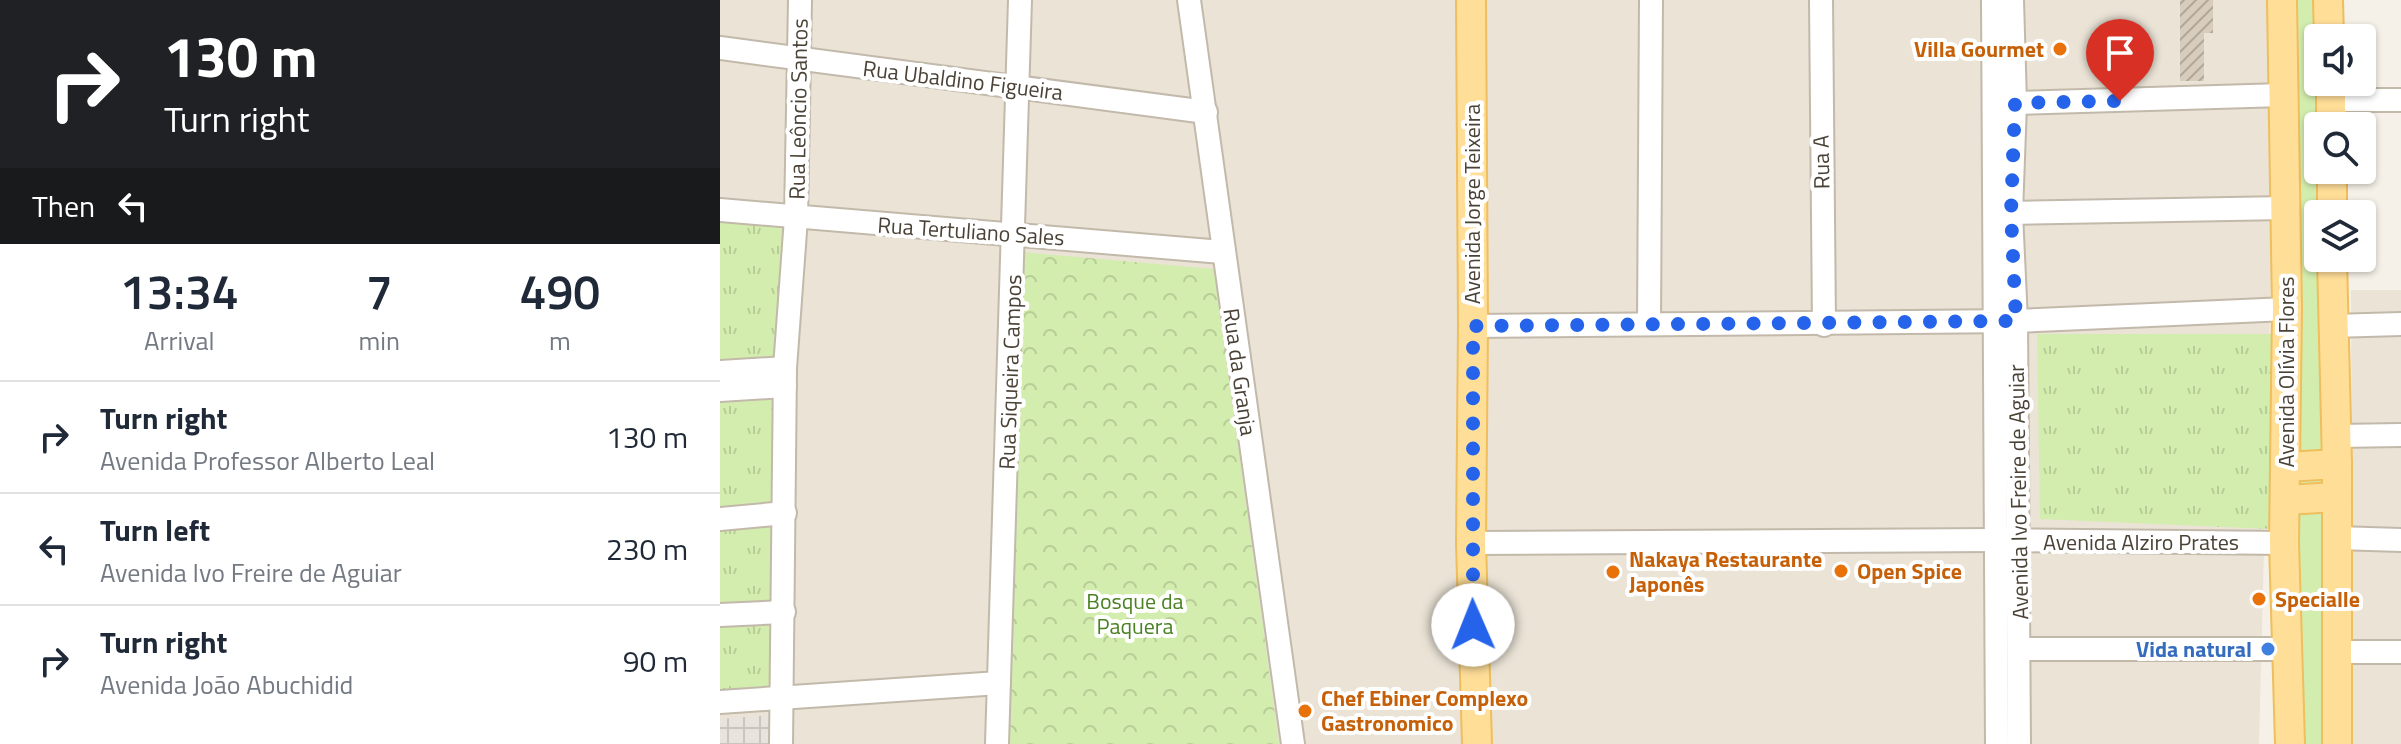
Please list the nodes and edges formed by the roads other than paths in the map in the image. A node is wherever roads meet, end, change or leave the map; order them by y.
1 (800, 0) edge
2 (1020, 0) edge
3 (1189, 0) edge
4 (1471, 0) edge
5 (1651, 0) edge
6 (1821, 0) edge
7 (1993, 0) edge
8 (2012, 0) edge
9 (2282, 0) edge
10 (2328, 0) edge
11 (2329, 24) edge
12 (720, 48) edge
13 (800, 59) junction
14 (1018, 88) junction
15 (2283, 95) junction
16 (2401, 100) edge
17 (2015, 103) junction
18 (2331, 103) edge
19 (1206, 112) junction
20 (2286, 208) junction
21 (720, 210) edge
22 (2011, 213) junction
23 (796, 218) junction
24 (1014, 234) junction
25 (1222, 252) junction
26 (2332, 272) edge
27 (2287, 309) junction
28 (2005, 321) junction
29 (1649, 323) junction
30 (2401, 324) edge
31 (1824, 325) junction
32 (1473, 326) junction
33 (2332, 326) junction
34 (720, 372) edge
35 (785, 377) junction
36 (720, 390) edge
37 (2401, 435) edge
38 (2337, 450) junction
39 (2286, 467) junction
40 (2336, 497) junction
41 (2286, 500) junction
42 (785, 513) junction
43 (720, 519) edge
44 (2337, 538) junction
45 (2401, 540) edge
46 (2007, 541) junction
47 (1471, 543) junction
48 (2284, 543) junction
49 (784, 612) junction
50 (720, 615) edge
51 (2019, 649) junction
52 (2285, 649) junction
53 (2339, 652) junction
54 (2401, 652) edge
55 (999, 683) junction
56 (781, 698) junction
57 (720, 702) edge
58 (781, 744) edge
59 (997, 744) edge
60 (1293, 744) edge
61 (1477, 744) edge
62 (1997, 744) edge
63 (2019, 744) edge
64 (2290, 744) edge
65 (2337, 744) edge

1 - 13 street, Rua Leôncio Santos
2 - 14 street, Rua Siqueira Campos
3 - 19 street, Rua da Granja
4 - 32 main road, Avenida Jorge Teixeira
5 - 29 street
6 - 31 street, Rua A
7 - 28 street, Avenida Ivo Freire de Aguiar
8 - 17 street, Avenida Ivo Freire de Aguiar
9 - 15 main road, Avenida Olívia Flores
10 - 11 main road
12 - 13 street, Rua Ubaldino Figueira
13 - 14 street, Rua Ubaldino Figueira
13 - 23 street, Rua Leôncio Santos
14 - 19 street, Rua Ubaldino Figueira
14 - 24 street, Rua Siqueira Campos
15 - 17 street
15 - 20 main road, Avenida Olívia Flores
16 - 18 street
17 - 22 street, Avenida Ivo Freire de Aguiar
19 - 25 street, Rua da Granja
20 - 22 street
20 - 27 main road, Avenida Olívia Flores
21 - 23 street, Rua Tertuliano Sales
22 - 28 street, Avenida Ivo Freire de Aguiar
23 - 24 street, Rua Tertuliano Sales
23 - 35 street, Rua Leôncio Santos
24 - 25 street, Rua Tertuliano Sales
24 - 55 street, Rua Siqueira Campos
25 - 60 street, Rua da Granja
26 - 33 main road, Avenida Olívia Flores
27 - 28 street
27 - 39 main road, Avenida Olívia Flores
28 - 31 street
28 - 46 street, Avenida Ivo Freire de Aguiar
29 - 31 street
29 - 32 street
30 - 33 street
32 - 47 main road, Avenida Jorge Teixeira
33 - 38 main road, Avenida Olívia Flores
34 - 35 street
35 - 36 street
35 - 42 street, Rua Leôncio Santos
37 - 38 street
38 - 39 main road
38 - 40 main road, Avenida Olívia Flores
39 - 41 main road, Avenida Olívia Flores
40 - 41 main road
40 - 44 main road, Avenida Olívia Flores
41 - 48 main road, Avenida Olívia Flores
42 - 43 street
42 - 49 street, Rua Leôncio Santos
44 - 45 street
44 - 53 main road, Avenida Olívia Flores
46 - 47 street, Avenida Alziro Prates
46 - 48 street, Avenida Alziro Prates
46 - 51 street, Avenida Ivo Freire de Aguiar
46 - 62 street, Avenida Ivo Freire de Aguiar
47 - 61 main road, Avenida Jorge Teixeira
48 - 52 main road, Avenida Olívia Flores
49 - 50 street
49 - 56 street, Rua Leôncio Santos
51 - 52 street
51 - 63 street, Avenida Ivo Freire de Aguiar
52 - 64 main road, Avenida Olívia Flores
53 - 54 street
53 - 65 main road, Avenida Olívia Flores
55 - 56 street
55 - 59 street, Rua Siqueira Campos
56 - 57 street
56 - 58 street, Rua Leôncio Santos

